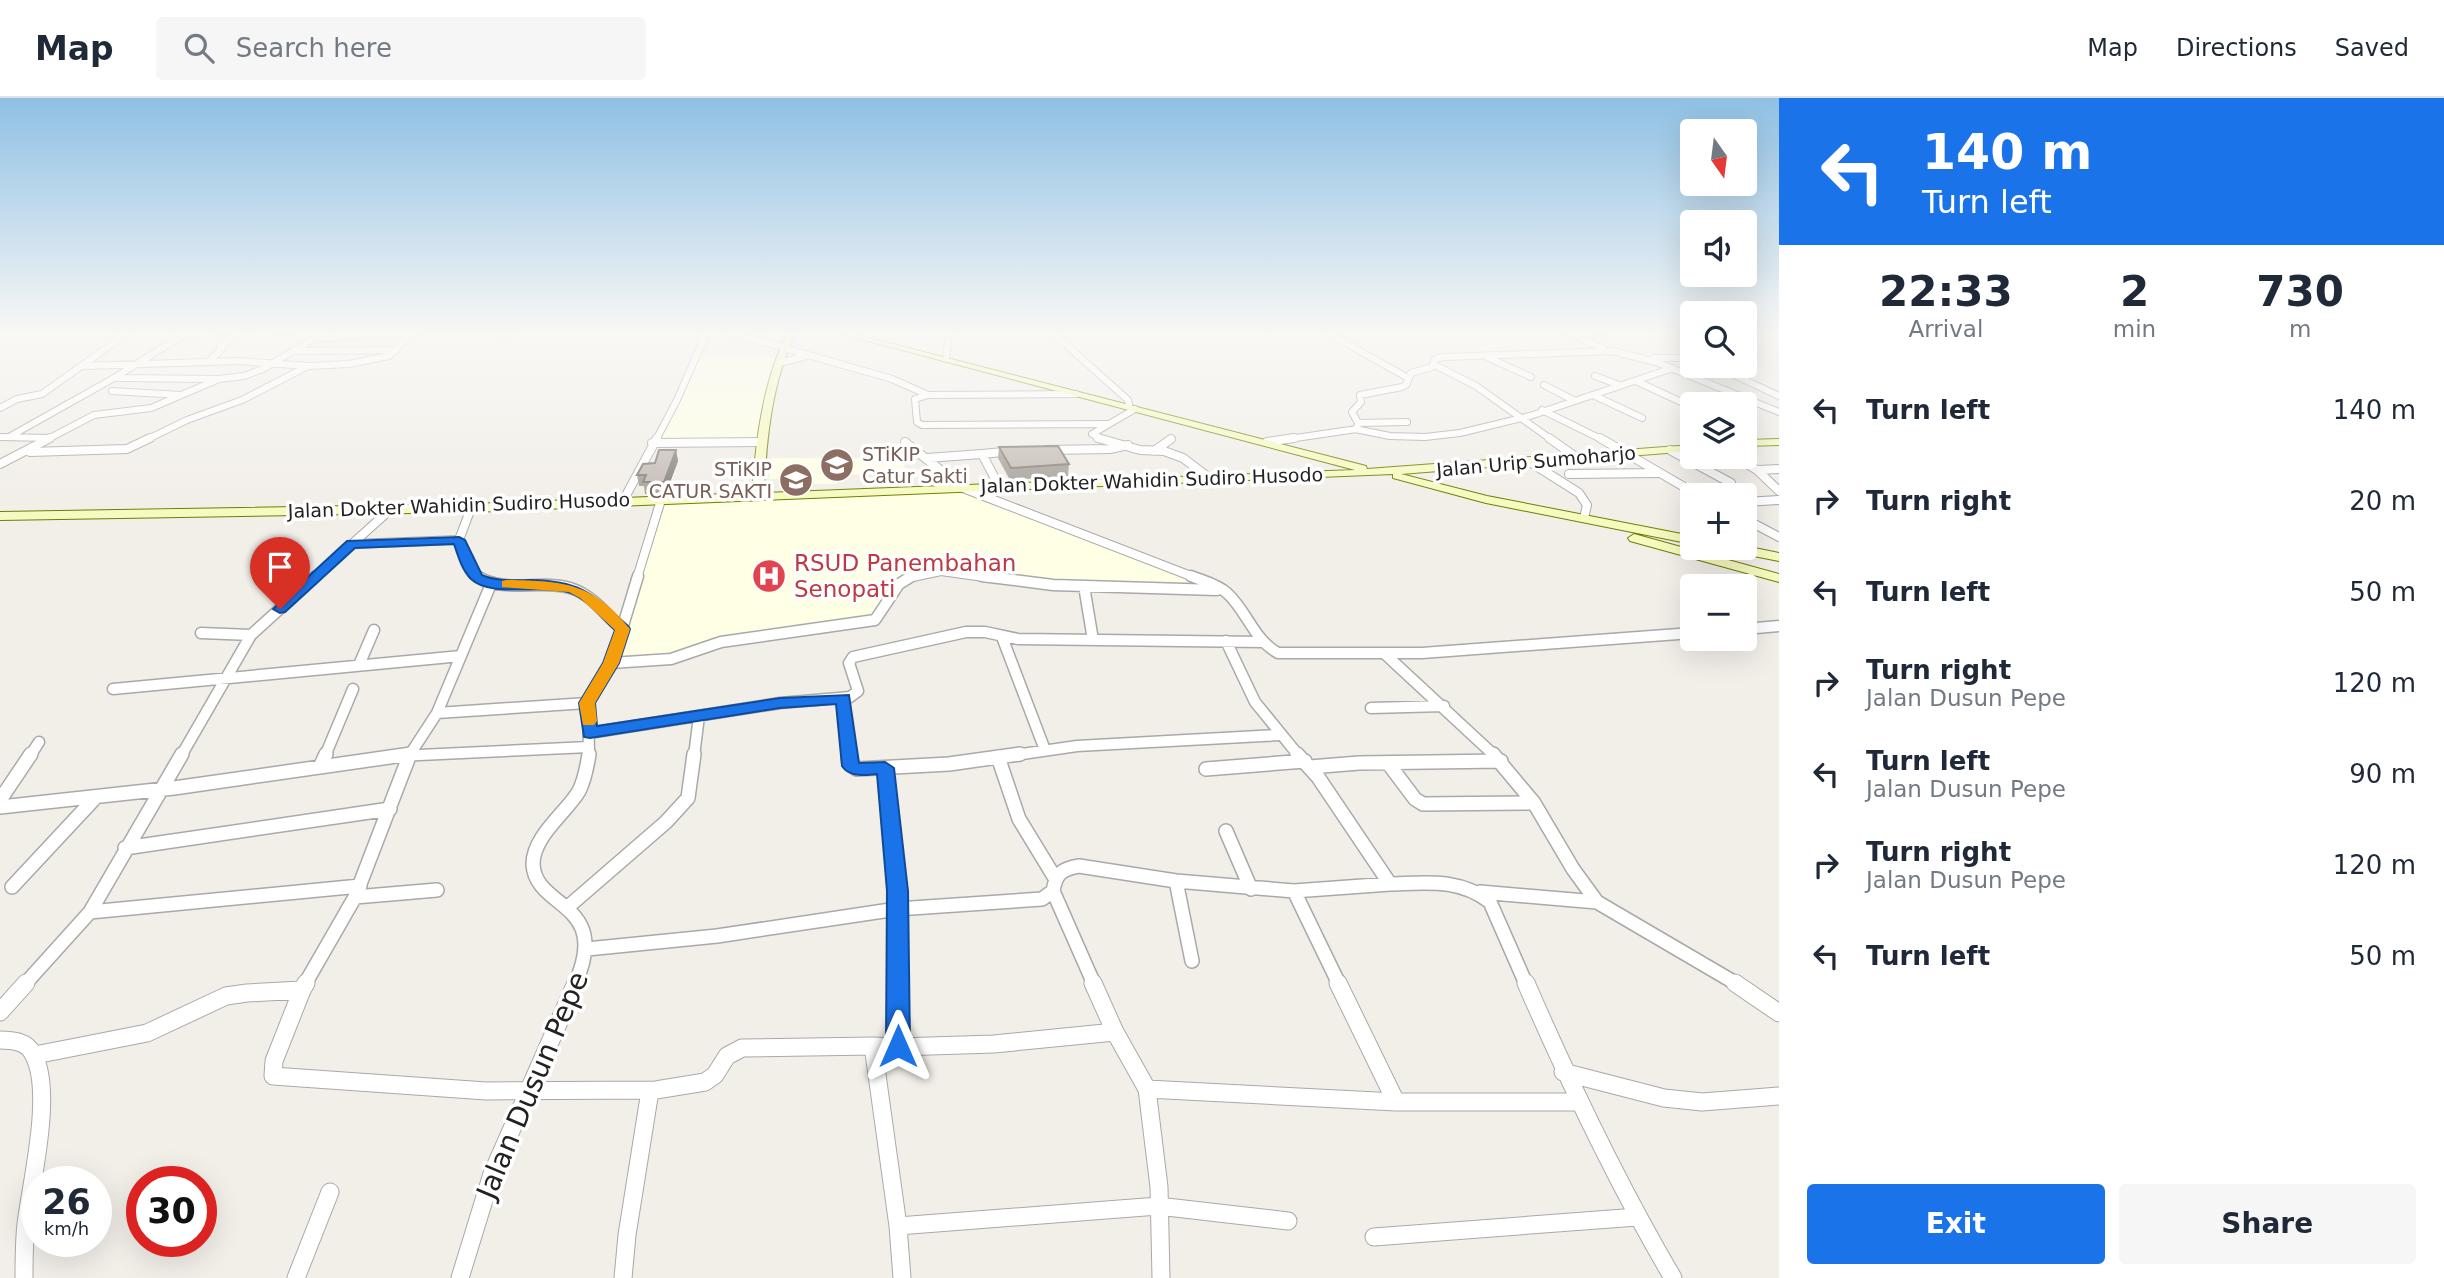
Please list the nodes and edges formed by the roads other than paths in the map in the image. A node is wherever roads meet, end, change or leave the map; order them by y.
1 (53, 387) edge
2 (98, 387) edge
3 (202, 387) edge
4 (269, 387) edge
5 (683, 387) edge
6 (774, 387) edge
7 (910, 387) edge
8 (1050, 387) edge
9 (1114, 387) edge
10 (1402, 387) edge
11 (1477, 387) edge
12 (1548, 387) edge
13 (1614, 387) edge
14 (1649, 387) edge
15 (1719, 387) edge
16 (1760, 387) edge
17 (112, 391) dead end
18 (1076, 394) junction
19 (928, 395) junction
20 (1593, 395) junction
21 (183, 396) junction
22 (1779, 396) edge
23 (1575, 401) junction
24 (1680, 401) edge
25 (0, 408) edge
26 (1133, 408) junction
27 (1542, 410) junction
28 (1779, 412) edge
29 (1520, 418) junction
30 (1642, 418) dead end
31 (1407, 422) dead end
32 (1107, 424) junction
33 (1356, 426) junction
34 (0, 437) edge
35 (9, 437) junction
36 (52, 438) junction
37 (1171, 439) dead end
38 (761, 442) junction
39 (905, 442) dead end
40 (1267, 442) junction
41 (1757, 442) edge
42 (1779, 442) edge
43 (652, 443) junction
44 (1128, 445) junction
45 (1680, 449) edge
46 (1030, 450) edge
47 (1670, 450) junction
48 (1017, 451) edge
49 (1154, 451) junction
50 (28, 452) junction
51 (982, 454) junction
52 (1626, 454) junction
53 (1576, 457) junction
54 (928, 458) junction
55 (1325, 458) junction
56 (2, 462) edge
57 (1530, 462) junction
58 (1779, 469) edge
59 (1430, 470) junction
60 (1756, 470) joint
61 (1380, 472) junction
62 (1657, 472) junction
63 (1327, 474) junction
64 (1569, 474) dead end
65 (1208, 477) junction
66 (1731, 483) dead end
67 (1432, 485) junction
68 (1680, 485) edge
69 (999, 486) junction
70 (963, 488) junction
71 (1779, 491) edge
72 (758, 496) junction
73 (1486, 499) junction
74 (623, 500) junction
75 (661, 500) junction
76 (1779, 500) edge
77 (1757, 501) edge
78 (471, 508) junction
79 (391, 509) junction
80 (0, 516) edge
81 (1584, 518) junction
82 (1757, 525) edge
83 (1779, 537) edge
84 (1680, 538) edge
85 (459, 540) junction
86 (352, 544) junction
87 (1757, 553) edge
88 (1779, 557) edge
89 (1779, 578) edge
90 (491, 584) junction
91 (1084, 586) junction
92 (1224, 590) junction
93 (1779, 626) edge
94 (1757, 628) edge
95 (622, 629) junction
96 (374, 630) dead end
97 (201, 633) dead end
98 (1680, 634) edge
99 (251, 635) junction
100 (1002, 637) junction
101 (1093, 640) junction
102 (1226, 641) junction
103 (1263, 642) junction
104 (1385, 654) junction
105 (461, 656) junction
106 (611, 663) junction
107 (359, 665) junction
108 (224, 679) junction
109 (113, 689) dead end
110 (352, 690) dead end
111 (844, 698) junction
112 (587, 703) junction
113 (1444, 706) junction
114 (1371, 708) dead end
115 (437, 713) junction
116 (699, 716) junction
117 (1279, 735) junction
118 (589, 740) junction
119 (39, 742) dead end
120 (1045, 750) junction
121 (410, 754) junction
122 (998, 757) junction
123 (1502, 761) junction
124 (1388, 763) junction
125 (1308, 764) junction
126 (320, 767) junction
127 (885, 768) junction
128 (1206, 769) dead end
129 (160, 790) junction
130 (96, 797) junction
131 (0, 800) edge
132 (1534, 803) junction
133 (0, 807) edge
134 (390, 809) junction
135 (1226, 831) dead end
136 (125, 848) junction
137 (1176, 881) junction
138 (1054, 884) junction
139 (1390, 884) junction
140 (12, 887) dead end
141 (1251, 889) junction
142 (437, 890) dead end
143 (1294, 891) junction
144 (358, 892) junction
145 (1480, 892) junction
146 (1597, 902) junction
147 (569, 906) junction
148 (897, 909) junction
149 (90, 912) junction
150 (587, 949) junction
151 (1192, 961) dead end
152 (302, 990) junction
153 (0, 1012) edge
154 (1779, 1013) edge
155 (1115, 1032) junction
156 (0, 1040) edge
157 (873, 1046) junction
158 (898, 1046) junction
159 (35, 1055) junction
160 (1563, 1072) junction
161 (1147, 1089) junction
162 (650, 1091) junction
163 (528, 1095) junction
164 (1779, 1096) edge
165 (1396, 1102) junction
166 (1578, 1102) junction
167 (330, 1192) dead end
168 (1158, 1206) junction
169 (1637, 1217) junction
170 (1288, 1221) dead end
171 (898, 1226) junction
172 (1374, 1237) dead end
173 (24, 1278) edge
174 (296, 1278) edge
175 (460, 1278) edge
176 (623, 1278) edge
177 (902, 1278) edge
178 (1161, 1278) edge
179 (1673, 1278) edge

1 - 25 street
2 - 35 street
3 - 21 street
4 - 50 street
5 - 43 street
6 - 38 main road
7 - 19 street
8 - 18 main road
9 - 26 street
10 - 33 street
11 - 29 street
12 - 23 street
13 - 20 street
14 - 24 street
15 - 28 street
16 - 22 street
17 - 21 street
18 - 19 street
18 - 26 main road
19 - 32 street
20 - 23 street
20 - 30 street
21 - 36 street
23 - 27 street
26 - 32 street
26 - 40 main road
27 - 29 street
27 - 52 street
29 - 33 street
29 - 53 street
31 - 33 street
32 - 44 street
33 - 40 street
34 - 35 street
35 - 36 street
36 - 50 street
37 - 49 street
38 - 43 street
38 - 72 main road
39 - 54 street
40 - 55 main road
41 - 42 main road
43 - 74 street
44 - 46 street
44 - 49 street
45 - 47 main road, Jalan Urip Sumoharjo
47 - 52 main road, Jalan Urip Sumoharjo
47 - 66 street
48 - 51 street
49 - 65 street
50 - 56 street
51 - 54 street
51 - 69 street
52 - 53 main road, Jalan Urip Sumoharjo
52 - 62 street
53 - 57 main road, Jalan Urip Sumoharjo
54 - 70 street
55 - 61 main road
55 - 63 main road
57 - 59 main road, Jalan Urip Sumoharjo
57 - 81 street
58 - 60 street
59 - 61 main road, Jalan Urip Sumoharjo
59 - 67 main road
60 - 71 street
61 - 63 main road, Jalan Dokter Wahidin Sudiro Husodo
61 - 67 main road
62 - 64 street
62 - 68 street
63 - 65 main road, Jalan Dokter Wahidin Sudiro Husodo
65 - 69 main road, Jalan Dokter Wahidin Sudiro Husodo
67 - 73 main road
69 - 70 main road, Jalan Dokter Wahidin Sudiro Husodo
70 - 72 main road, Jalan Dokter Wahidin Sudiro Husodo
70 - 92 street
72 - 75 main road, Jalan Dokter Wahidin Sudiro Husodo
73 - 81 main road
73 - 89 main road
74 - 75 main road, Jalan Dokter Wahidin Sudiro Husodo
74 - 78 main road, Jalan Dokter Wahidin Sudiro Husodo
75 - 95 street
76 - 77 street
78 - 79 main road, Jalan Dokter Wahidin Sudiro Husodo
78 - 85 street
79 - 80 main road, Jalan Dokter Wahidin Sudiro Husodo
79 - 86 street
81 - 84 main road
82 - 83 street
85 - 86 street
85 - 90 street
86 - 99 street
87 - 88 main road
90 - 95 street
90 - 105 street
91 - 92 street
91 - 101 street
91 - 106 street
92 - 103 street
93 - 94 street
95 - 106 street
96 - 107 street
97 - 99 street
98 - 104 street
99 - 108 street
100 - 101 street
100 - 111 street
100 - 120 street
101 - 102 street
102 - 103 street
102 - 117 street
103 - 104 street
104 - 113 street
105 - 107 street
105 - 115 street
106 - 112 street
107 - 108 street
108 - 109 street
108 - 129 street
110 - 126 street
111 - 116 street
111 - 127 street
112 - 115 street
112 - 118 street, Jalan Dusun Pepe
113 - 114 street
113 - 123 street
115 - 121 street
116 - 118 street
116 - 147 street
117 - 120 street
117 - 125 street
118 - 121 street
118 - 147 street, Jalan Dusun Pepe
119 - 131 street
120 - 122 street
121 - 126 street
121 - 134 street
122 - 127 street
122 - 138 street
123 - 124 street
123 - 132 street
124 - 125 street
124 - 132 street
125 - 128 street
125 - 139 street
126 - 129 street
127 - 148 street
129 - 130 street
129 - 136 street
130 - 133 street
130 - 140 street
132 - 146 street
134 - 136 street
134 - 144 street
135 - 141 street
136 - 149 street
137 - 138 street
137 - 141 street
137 - 151 street
138 - 148 street
138 - 155 street
139 - 143 street
139 - 145 street
141 - 143 street
142 - 144 street
143 - 165 street
144 - 149 street
144 - 152 street
145 - 146 street
145 - 160 street
146 - 154 street
147 - 150 street, Jalan Dusun Pepe
148 - 150 street
148 - 158 street
149 - 153 street
150 - 163 street, Jalan Dusun Pepe
152 - 159 street
152 - 163 street
155 - 158 street
155 - 161 street
156 - 159 street
157 - 158 street
157 - 162 street
157 - 171 street
159 - 173 street
160 - 164 street
160 - 166 street
161 - 165 street
161 - 168 street
162 - 163 street
162 - 176 street
163 - 175 street, Jalan Dusun Pepe
165 - 166 street
166 - 169 street
167 - 174 street
168 - 170 street
168 - 171 street
168 - 178 street
169 - 172 street
169 - 179 street
171 - 177 street

